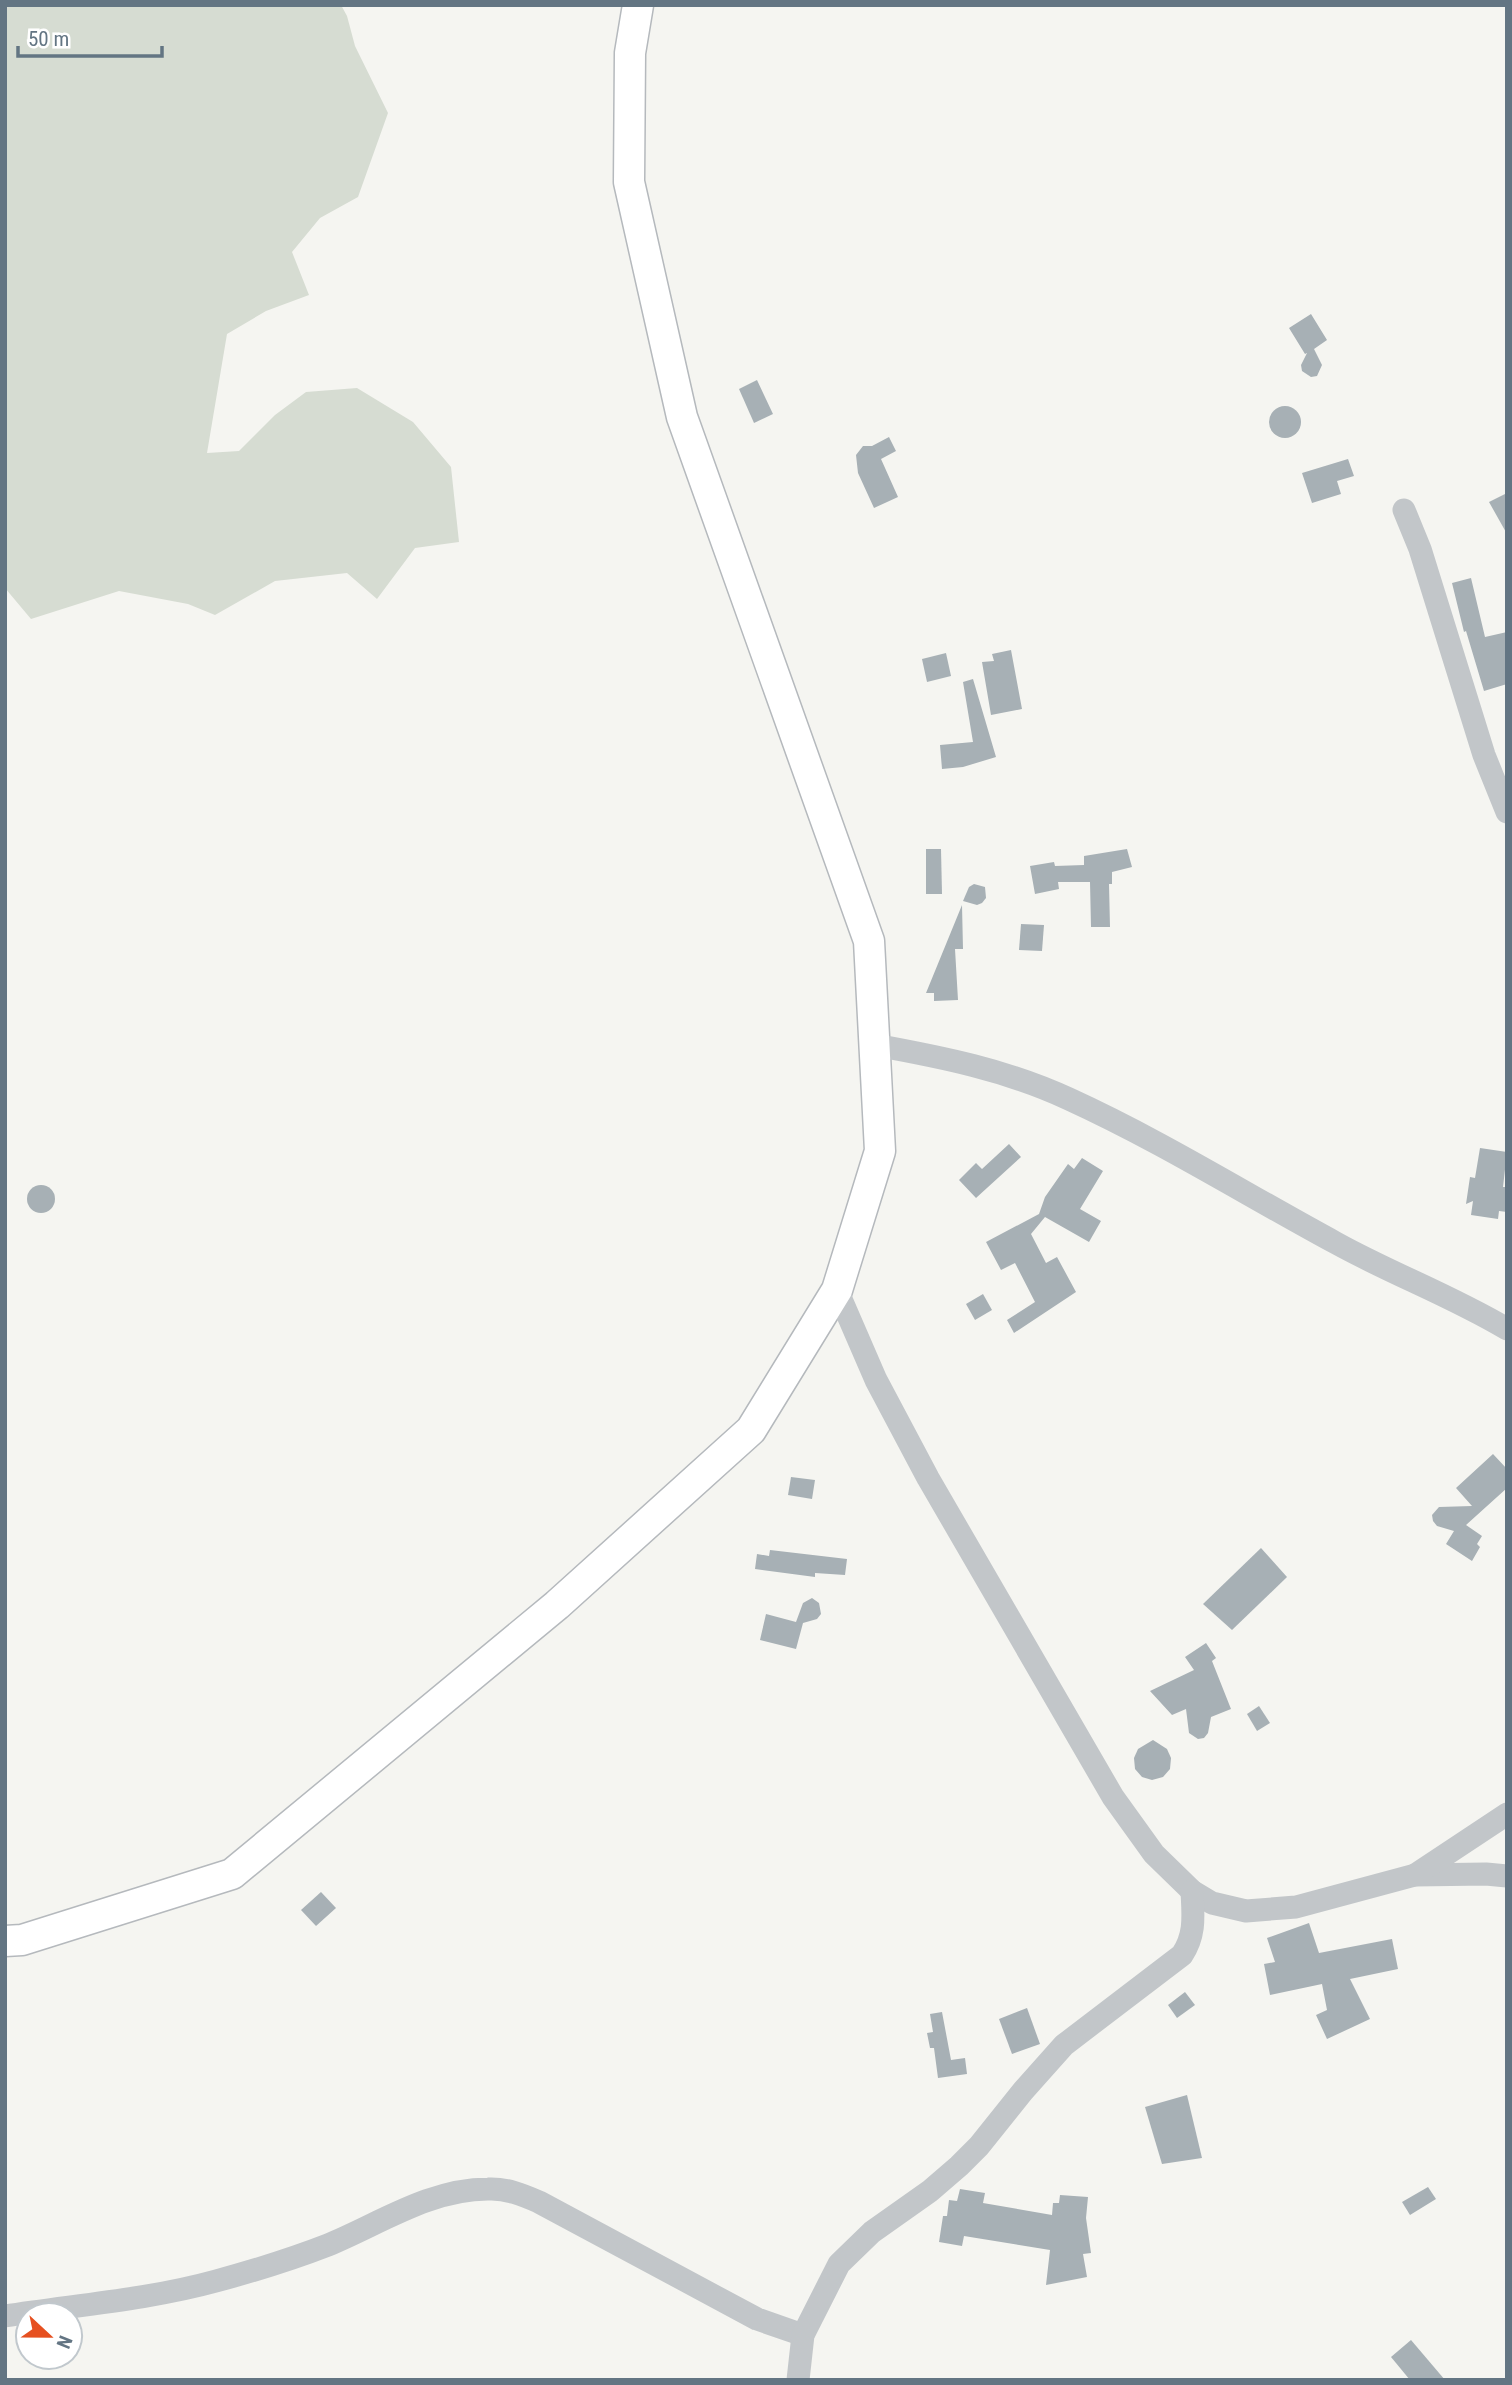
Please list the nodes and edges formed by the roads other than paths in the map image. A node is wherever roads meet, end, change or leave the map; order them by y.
1 (638, 5) edge
2 (1404, 510) dead end
3 (1507, 812) edge
4 (874, 1045) junction
5 (837, 1290) junction
6 (1507, 1329) edge
7 (1507, 1814) edge
8 (1415, 1875) junction
9 (1507, 1876) edge
10 (1192, 1891) junction
11 (5, 1941) edge
12 (5, 2316) edge
13 (803, 2335) junction
14 (798, 2380) edge

1 - 4 main road
2 - 3 street
4 - 5 main road
4 - 6 street
5 - 10 street
5 - 11 main road
7 - 8 street
8 - 9 street
8 - 10 street
10 - 13 street
12 - 13 street
13 - 14 street

